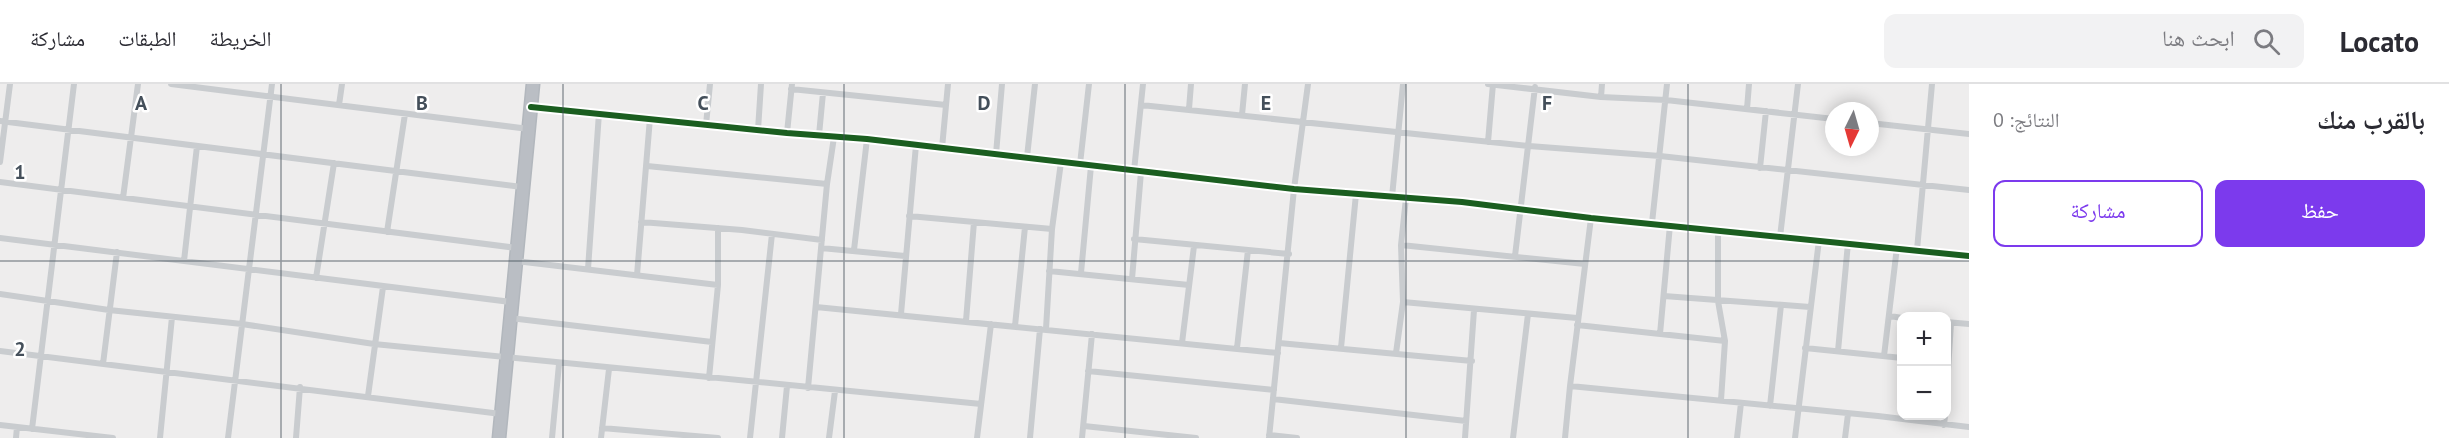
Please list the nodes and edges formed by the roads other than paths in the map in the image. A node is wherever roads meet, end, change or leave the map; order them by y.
1 (10, 84) edge
2 (74, 84) edge
3 (138, 84) edge
4 (171, 84) edge
5 (272, 84) edge
6 (342, 84) edge
7 (533, 84) edge
8 (710, 84) edge
9 (761, 84) edge
10 (948, 84) edge
11 (1002, 84) edge
12 (1035, 84) edge
13 (1089, 84) edge
14 (1143, 84) edge
15 (1191, 84) edge
16 (1245, 84) edge
17 (1308, 84) edge
18 (1403, 84) edge
19 (1488, 84) edge
20 (1493, 84) edge
21 (1602, 84) edge
22 (1667, 84) edge
23 (1749, 84) edge
24 (1798, 84) edge
25 (1932, 84) edge
26 (206, 86) edge
27 (791, 86) edge
28 (1535, 86) edge
29 (823, 93) junction
30 (270, 97) junction
31 (1601, 97) junction
32 (1666, 100) junction
33 (339, 105) junction
34 (946, 105) junction
35 (1141, 105) junction
36 (531, 107) junction
37 (1189, 109) junction
38 (1747, 109) junction
39 (1766, 111) junction
40 (599, 113) junction
41 (405, 114) junction
42 (1794, 114) junction
43 (1242, 115) junction
44 (650, 118) junction
45 (1825, 118) edge
46 (2, 122) edge
47 (1303, 123) junction
48 (706, 124) junction
49 (1879, 124) edge
50 (529, 129) junction
51 (1928, 129) junction
52 (68, 130) junction
53 (758, 130) junction
54 (787, 133) junction
55 (1398, 133) junction
56 (1969, 134) edge
57 (819, 135) junction
58 (834, 137) junction
59 (131, 138) junction
60 (867, 139) junction
61 (1488, 142) junction
62 (916, 145) junction
63 (196, 146) junction
64 (1529, 146) junction
65 (942, 148) junction
66 (996, 154) junction
67 (262, 155) junction
68 (1660, 156) junction
69 (1027, 158) junction
70 (0, 162) edge
71 (1062, 162) junction
72 (334, 163) junction
73 (1080, 164) junction
74 (646, 166) junction
75 (1090, 166) junction
76 (1760, 168) junction
77 (1788, 171) junction
78 (396, 172) junction
79 (1137, 172) junction
80 (0, 182) edge
81 (827, 184) junction
82 (1923, 185) junction
83 (522, 187) junction
84 (61, 189) junction
85 (1294, 189) junction
86 (1969, 190) edge
87 (1356, 194) junction
88 (1392, 197) junction
89 (123, 198) junction
90 (1406, 198) junction
91 (189, 206) junction
92 (1522, 208) junction
93 (254, 215) junction
94 (909, 216) junction
95 (1591, 218) junction
96 (641, 222) junction
97 (974, 222) junction
98 (1652, 223) junction
99 (323, 224) junction
100 (1670, 225) junction
101 (1025, 227) junction
102 (718, 228) junction
103 (1052, 229) junction
104 (1718, 230) junction
105 (387, 232) junction
106 (772, 234) junction
107 (1780, 237) junction
108 (0, 238) edge
109 (1134, 239) junction
110 (822, 240) junction
111 (1819, 240) junction
112 (1848, 243) junction
113 (55, 244) junction
114 (1401, 245) junction
115 (1194, 246) junction
116 (821, 248) junction
117 (1897, 248) junction
118 (854, 250) junction
119 (1248, 250) junction
120 (1917, 250) junction
121 (117, 252) junction
122 (516, 254) junction
123 (1289, 254) junction
124 (905, 256) junction
125 (1515, 256) junction
126 (1969, 256) edge
127 (184, 261) junction
128 (1585, 264) junction
129 (248, 269) junction
130 (588, 269) junction
131 (1049, 271) junction
132 (1081, 273) junction
133 (637, 275) junction
134 (316, 278) junction
135 (1131, 279) junction
136 (718, 285) junction
137 (1189, 285) junction
138 (383, 287) junction
139 (0, 294) edge
140 (1664, 296) junction
141 (48, 301) junction
142 (1718, 301) junction
143 (511, 302) junction
144 (1403, 302) junction
145 (1781, 304) junction
146 (816, 307) junction
147 (1810, 307) junction
148 (110, 310) junction
149 (1474, 310) junction
150 (901, 314) junction
151 (1528, 314) junction
152 (1890, 316) junction
153 (172, 317) junction
154 (1897, 317) edge
155 (510, 318) junction
156 (966, 321) junction
157 (1577, 322) junction
158 (1951, 322) edge
159 (242, 324) junction
160 (991, 324) junction
161 (1969, 324) edge
162 (1015, 326) junction
163 (1043, 329) junction
164 (1092, 334) junction
165 (1660, 334) junction
166 (1725, 341) junction
167 (712, 342) junction
168 (1182, 343) junction
169 (374, 344) junction
170 (1279, 344) junction
171 (1237, 348) junction
172 (1341, 348) junction
173 (1805, 348) junction
174 (0, 351) edge
175 (1838, 351) junction
176 (1278, 353) junction
177 (1396, 353) junction
178 (40, 356) junction
179 (1884, 356) junction
180 (506, 357) junction
181 (1897, 357) edge
182 (1472, 361) junction
183 (103, 364) junction
184 (559, 364) junction
185 (609, 369) junction
186 (1088, 371) junction
187 (167, 372) junction
188 (709, 378) junction
189 (235, 379) junction
190 (757, 383) junction
191 (787, 386) junction
192 (1570, 386) junction
193 (300, 387) junction
194 (808, 388) junction
195 (1274, 390) junction
196 (835, 391) junction
197 (368, 396) junction
198 (1273, 399) junction
199 (1721, 400) junction
200 (1741, 403) junction
201 (981, 404) junction
202 (1770, 405) junction
203 (1798, 408) junction
204 (501, 414) junction
205 (1848, 414) junction
206 (1466, 420) junction
207 (1945, 420) edge
208 (0, 425) edge
209 (1944, 425) junction
210 (1084, 426) junction
211 (17, 427) junction
212 (602, 428) junction
213 (1969, 428) edge
214 (32, 429) junction
215 (51, 434) edge
216 (80, 436) edge
217 (668, 436) edge
218 (1158, 436) edge
219 (1269, 437) edge
220 (16, 438) edge
221 (113, 438) edge
222 (160, 438) edge
223 (228, 438) edge
224 (296, 438) edge
225 (499, 438) edge
226 (552, 438) edge
227 (601, 438) edge
228 (716, 438) edge
229 (750, 438) edge
230 (782, 438) edge
231 (829, 438) edge
232 (978, 438) edge
233 (1030, 438) edge
234 (1083, 438) edge
235 (1196, 438) edge
236 (1297, 438) edge
237 (1465, 438) edge
238 (1514, 438) edge
239 (1565, 438) edge
240 (1737, 438) edge
241 (1795, 438) edge
242 (1845, 438) edge

1 - 46 street
2 - 52 street
3 - 59 street
4 - 26 street
5 - 30 street
6 - 33 street
7 - 36 highway
8 - 48 street
9 - 53 street
10 - 34 street
11 - 66 street
12 - 69 street
13 - 73 street
14 - 35 street
15 - 37 street
16 - 43 street
17 - 47 street
18 - 55 street
19 - 20 street
20 - 28 street
20 - 61 street
21 - 31 street
22 - 32 street
23 - 38 street
24 - 42 street
25 - 51 street
26 - 30 street
27 - 29 street
27 - 54 street
28 - 31 street
28 - 64 street
29 - 34 street
29 - 57 street
30 - 33 street
30 - 67 street
31 - 32 street
32 - 38 street
32 - 68 street
33 - 41 street
34 - 65 street
35 - 37 street
35 - 79 street
36 - 40 street
36 - 50 highway
37 - 43 street
38 - 39 street
39 - 42 street
39 - 76 street
40 - 44 street
40 - 130 street
41 - 50 street
41 - 78 street
42 - 45 street
42 - 77 street
43 - 47 street
44 - 48 street
44 - 74 street
46 - 52 street
46 - 70 street
47 - 55 street
47 - 85 street
48 - 53 street
49 - 51 street
50 - 83 highway
51 - 56 street
51 - 82 street
52 - 59 street
52 - 84 street
53 - 54 street
54 - 57 street
55 - 61 street
55 - 88 street
57 - 58 street
58 - 60 street
58 - 81 street
59 - 63 street
59 - 89 street
60 - 62 street
60 - 118 street
61 - 64 street
62 - 65 street
62 - 94 street
63 - 67 street
63 - 91 street
64 - 68 street
64 - 92 street
65 - 66 street
66 - 69 street
67 - 72 street
67 - 93 street
68 - 76 street
68 - 98 street
69 - 71 street
71 - 73 street
71 - 103 street
72 - 78 street
72 - 99 street
73 - 75 street
74 - 81 street
74 - 96 street
75 - 79 street
75 - 132 street
76 - 77 street
77 - 82 street
77 - 107 street
78 - 83 street
78 - 105 street
79 - 85 street
79 - 109 street
80 - 84 street
81 - 110 street
82 - 86 street
82 - 120 street
83 - 122 highway
84 - 89 street
84 - 113 street
85 - 87 street
85 - 123 street
87 - 88 street
87 - 172 street
88 - 90 street
89 - 91 street
90 - 92 street
90 - 114 street
91 - 93 street
91 - 127 street
92 - 95 street
92 - 125 street
93 - 99 street
93 - 129 street
94 - 97 street
94 - 124 street
95 - 98 street
95 - 128 street
96 - 102 street
96 - 133 street
97 - 101 street
97 - 156 street
98 - 100 street
99 - 105 street
99 - 134 street
100 - 104 street
100 - 140 street
101 - 103 street
101 - 162 street
102 - 106 street
102 - 136 street
103 - 131 street
104 - 107 street
104 - 142 street
105 - 122 street
106 - 110 street
106 - 190 street
107 - 111 street
108 - 113 street
109 - 115 street
109 - 135 street
110 - 116 street
111 - 112 street
111 - 147 street
112 - 117 street
112 - 175 street
113 - 121 street
113 - 141 street
114 - 125 street
114 - 144 street
115 - 119 street
115 - 137 street
116 - 118 street
116 - 146 street
117 - 120 street
117 - 152 street
118 - 124 street
119 - 123 street
119 - 171 street
120 - 126 street
121 - 127 street
121 - 148 street
122 - 130 street
122 - 143 highway
123 - 170 street
124 - 150 street
125 - 128 street
127 - 129 street
128 - 157 street
129 - 134 street
129 - 159 street
130 - 133 street
131 - 132 street
131 - 163 street
132 - 135 street
133 - 136 street
134 - 138 street
135 - 137 street
136 - 167 street
137 - 168 street
138 - 143 street
138 - 169 street
139 - 141 street
140 - 142 street
140 - 165 street
141 - 148 street
141 - 178 street
142 - 145 street
142 - 166 street
143 - 155 highway
144 - 149 street
144 - 177 street
145 - 147 street
145 - 202 street
146 - 150 street
146 - 194 street
147 - 173 street
148 - 153 street
148 - 183 street
149 - 151 street
149 - 182 street
150 - 156 street
151 - 157 street
151 - 238 street
152 - 154 street
152 - 179 street
153 - 159 street
153 - 187 street
155 - 167 street
155 - 180 highway
156 - 160 street
157 - 165 street
157 - 192 street
158 - 161 street
159 - 169 street
159 - 189 street
160 - 162 street
160 - 201 street
162 - 163 street
163 - 164 street
163 - 233 street
164 - 168 street
164 - 186 street
165 - 166 street
166 - 199 street
167 - 188 street
168 - 171 street
169 - 180 street
169 - 197 street
170 - 172 street
170 - 176 street
171 - 176 street
172 - 177 street
173 - 175 street
173 - 203 street
174 - 178 street
175 - 179 street
176 - 195 street
177 - 182 street
178 - 183 street
178 - 214 street
179 - 181 street
180 - 184 street
180 - 204 highway
182 - 206 street
183 - 187 street
184 - 185 street
184 - 226 street
185 - 188 street
185 - 212 street
186 - 195 street
186 - 210 street
187 - 189 street
187 - 222 street
188 - 190 street
189 - 193 street
189 - 223 street
190 - 191 street
190 - 229 street
191 - 194 street
191 - 230 street
192 - 199 street
192 - 239 street
193 - 197 street
193 - 224 street
194 - 196 street
195 - 198 street
196 - 201 street
196 - 231 street
197 - 204 street
198 - 206 street
198 - 219 street
199 - 200 street
200 - 202 street
200 - 240 street
201 - 232 street
202 - 203 street
203 - 205 street
203 - 241 street
204 - 225 highway
205 - 209 street
205 - 242 street
206 - 237 street
207 - 209 street
208 - 211 street
209 - 213 street
210 - 218 street
210 - 234 street
211 - 214 street
211 - 220 street
212 - 217 street
212 - 227 street
214 - 215 street
215 - 216 street
216 - 221 street
217 - 228 street
218 - 235 street
219 - 236 street

